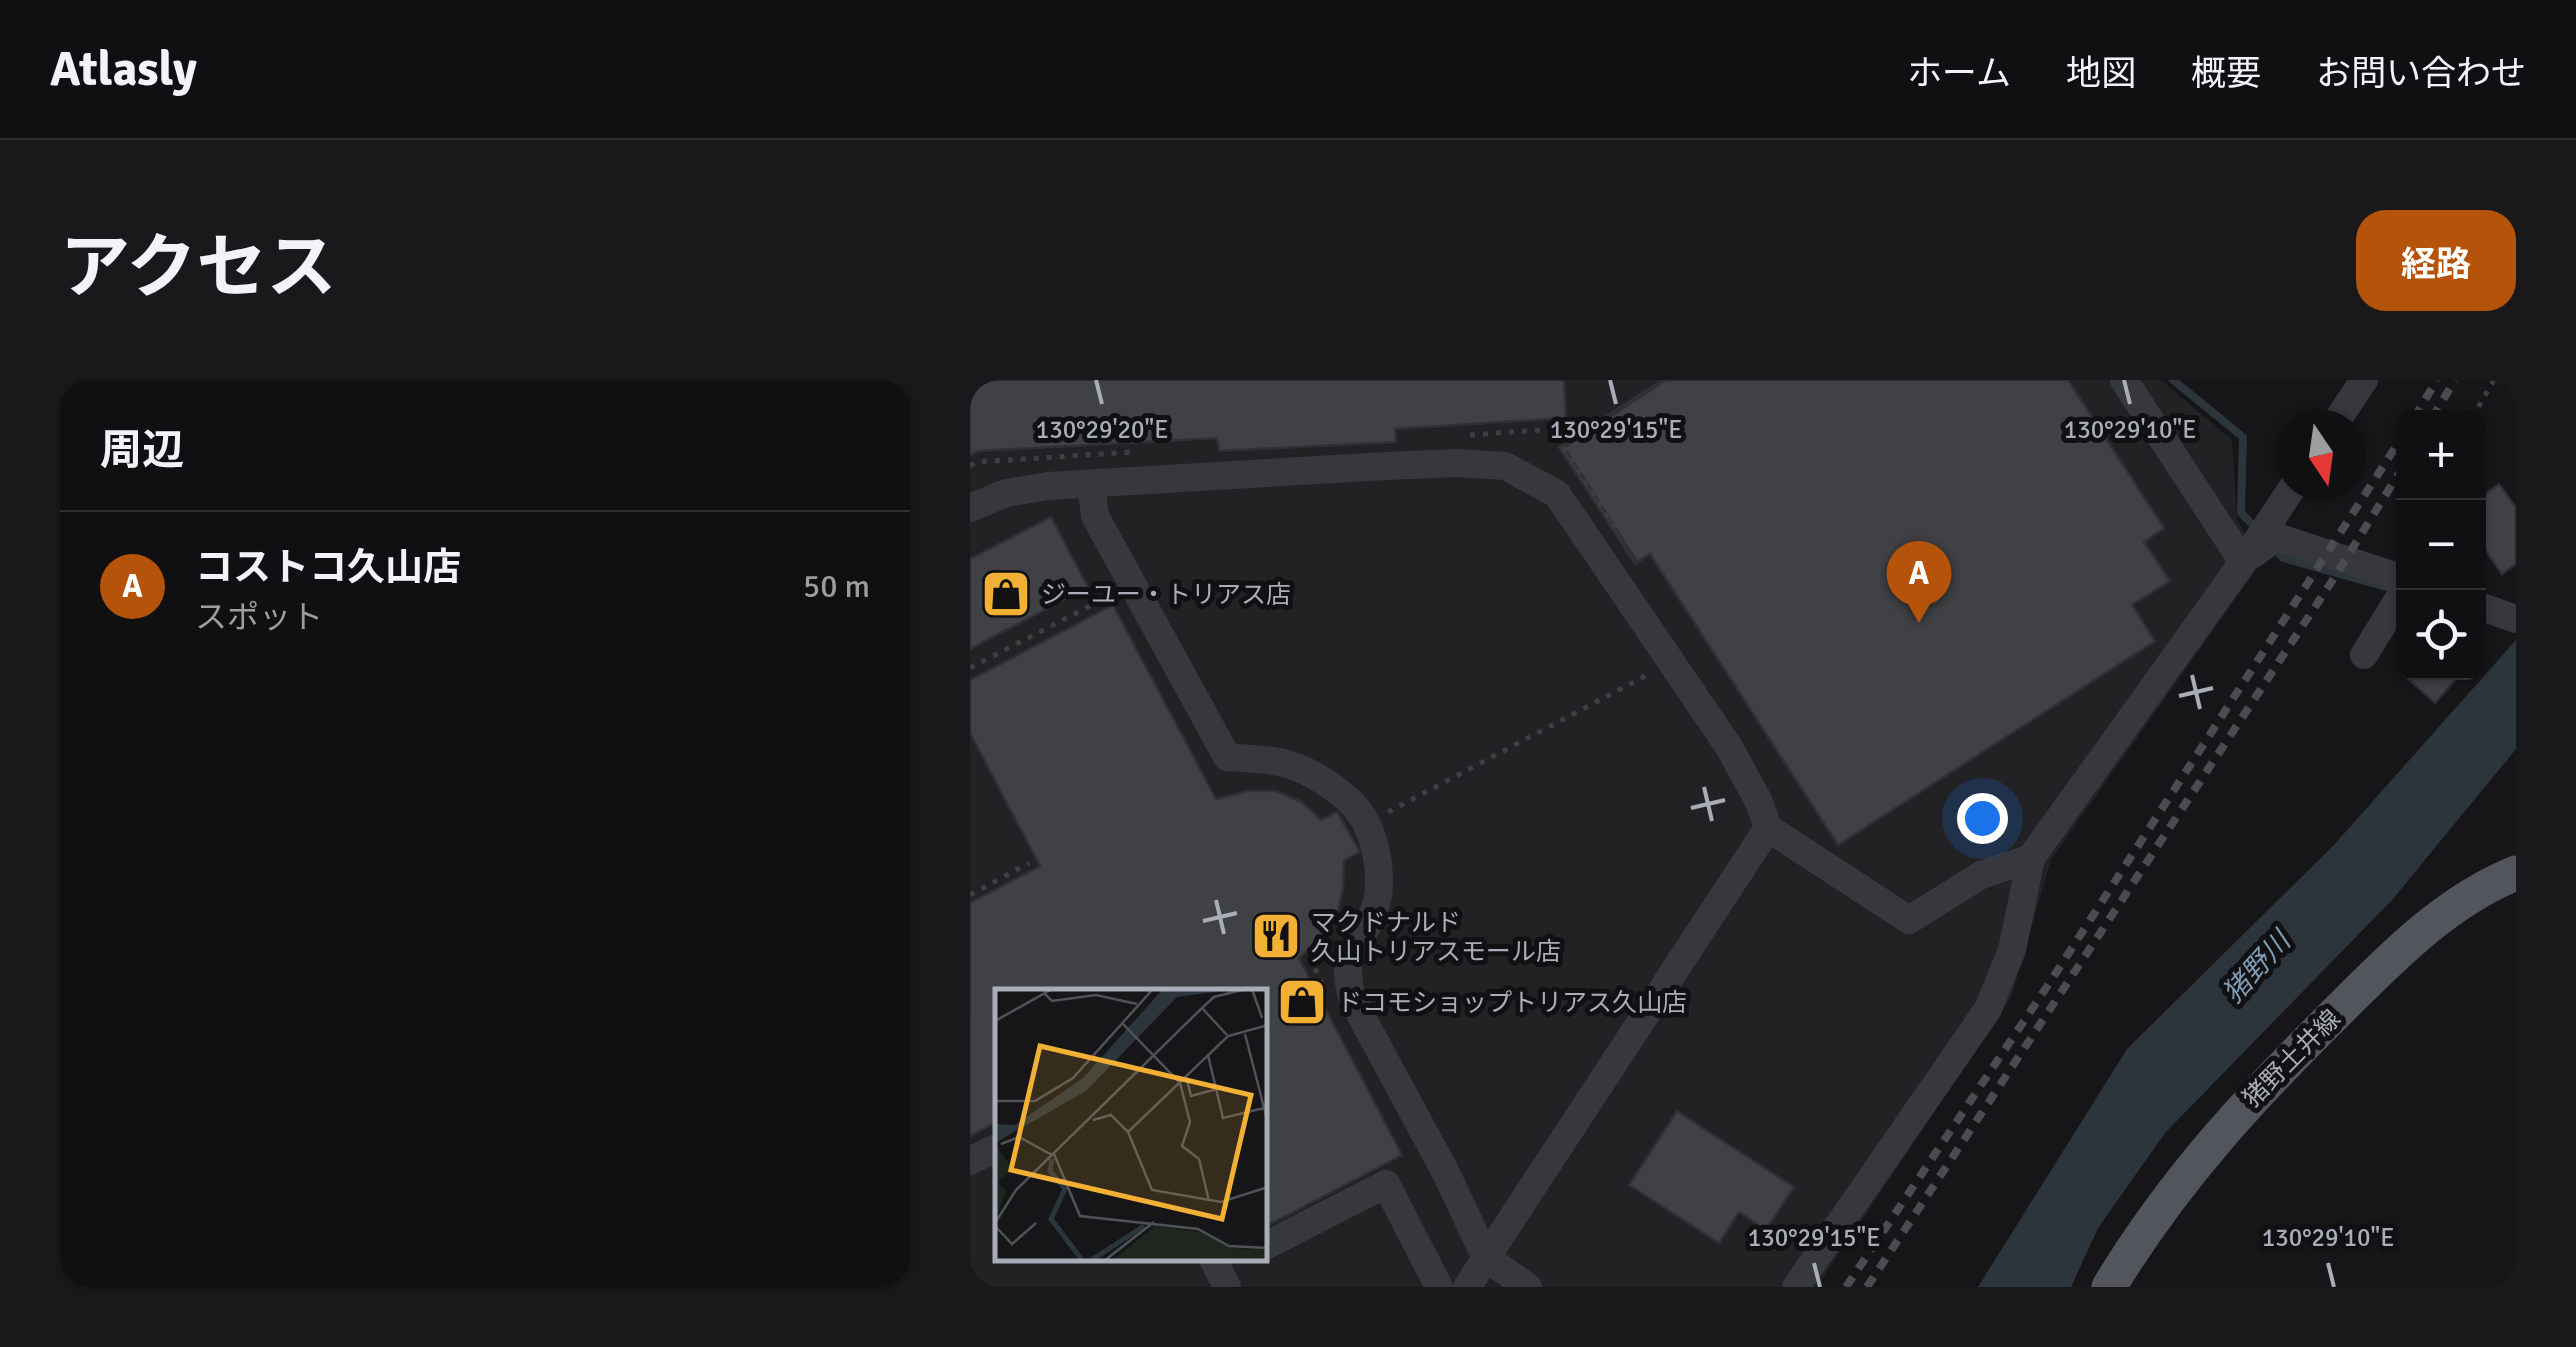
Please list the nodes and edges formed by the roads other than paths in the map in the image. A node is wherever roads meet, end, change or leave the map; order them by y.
1 (2124, 380) edge
2 (2364, 380) edge
3 (2344, 410) edge
4 (1091, 484) junction
5 (2284, 500) edge
6 (970, 508) edge
7 (2243, 562) junction
8 (2396, 576) edge
9 (2396, 603) edge
10 (2486, 609) edge
11 (2516, 619) edge
12 (2364, 656) dead end
13 (1768, 828) junction
14 (2031, 858) junction
15 (2516, 872) edge
16 (995, 1149) edge
17 (970, 1162) edge
18 (1268, 1244) edge
19 (1486, 1258) junction
20 (1439, 1287) edge
21 (1468, 1287) edge
22 (1528, 1287) edge
23 (1796, 1287) edge
24 (2110, 1287) edge

1 - 7 street
2 - 3 street
4 - 6 street
4 - 13 street
4 - 19 street
5 - 7 street
7 - 8 street
7 - 14 street
9 - 12 street
10 - 11 street
13 - 14 street
13 - 19 street
14 - 23 street
15 - 24 main road, 猪野土井線
16 - 17 street
18 - 20 street
19 - 21 street
19 - 22 street

